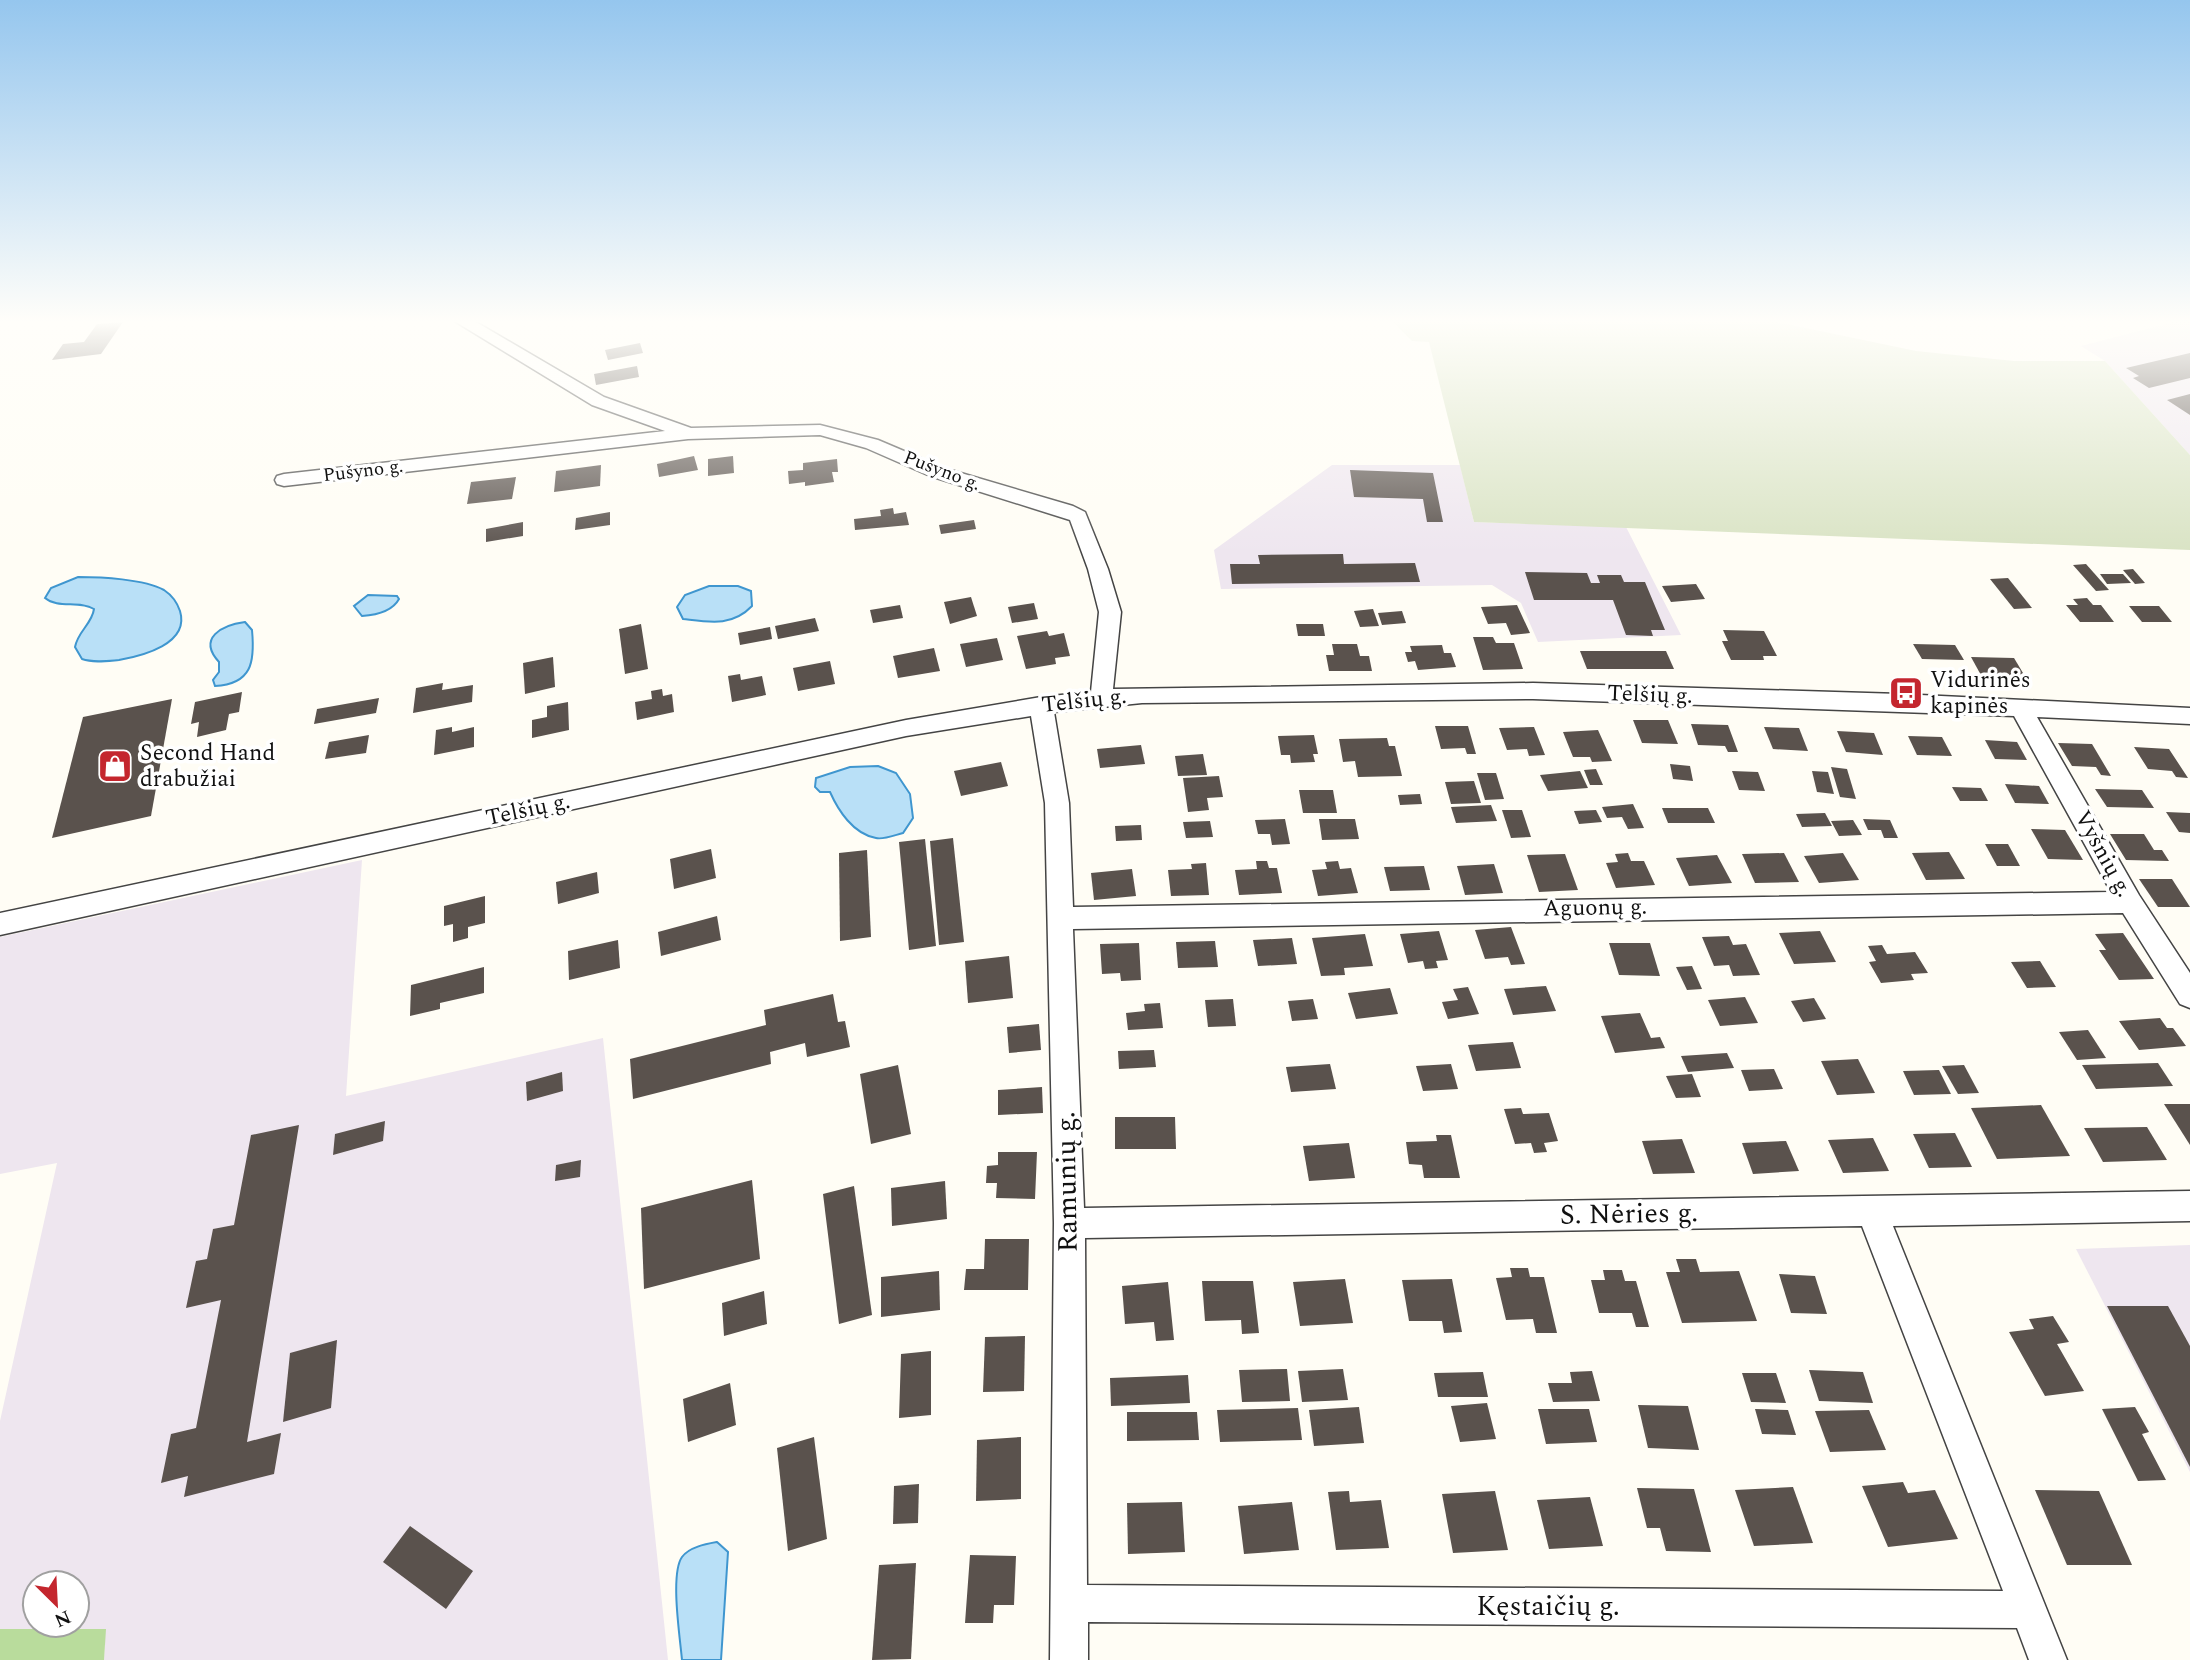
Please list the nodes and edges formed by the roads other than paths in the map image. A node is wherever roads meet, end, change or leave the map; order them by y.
1 (595, 399) edge
2 (688, 434) junction
3 (284, 480) dead end
4 (1101, 698) junction
5 (1041, 705) junction
6 (2021, 708) junction
7 (2190, 716) edge
8 (2130, 902) junction
9 (1060, 918) junction
10 (0, 924) edge
11 (2190, 996) edge
12 (2190, 1206) edge
13 (1872, 1211) junction
14 (1069, 1223) junction
15 (1068, 1603) junction
16 (2027, 1610) junction
17 (1069, 1660) edge
18 (2048, 1660) edge

1 - 2 street
2 - 3 street, Pušyno g.
2 - 4 street, Pušyno g.
4 - 5 street, Telšių g.
4 - 6 street, Telšių g.
5 - 9 street, Ramunių g.
5 - 10 street, Telšių g.
6 - 7 street, Telšių g.
6 - 8 street, Vyšnių g.
8 - 9 street, Aguonų g.
8 - 11 street, Vyšnių g.
9 - 14 street, Ramunių g.
12 - 13 street, S. Nėries g.
13 - 14 street, S. Nėries g.
13 - 16 street
14 - 15 street, Ramunių g.
15 - 16 street, Kęstaičių g.
15 - 17 street, Ramunių g.
16 - 18 street

